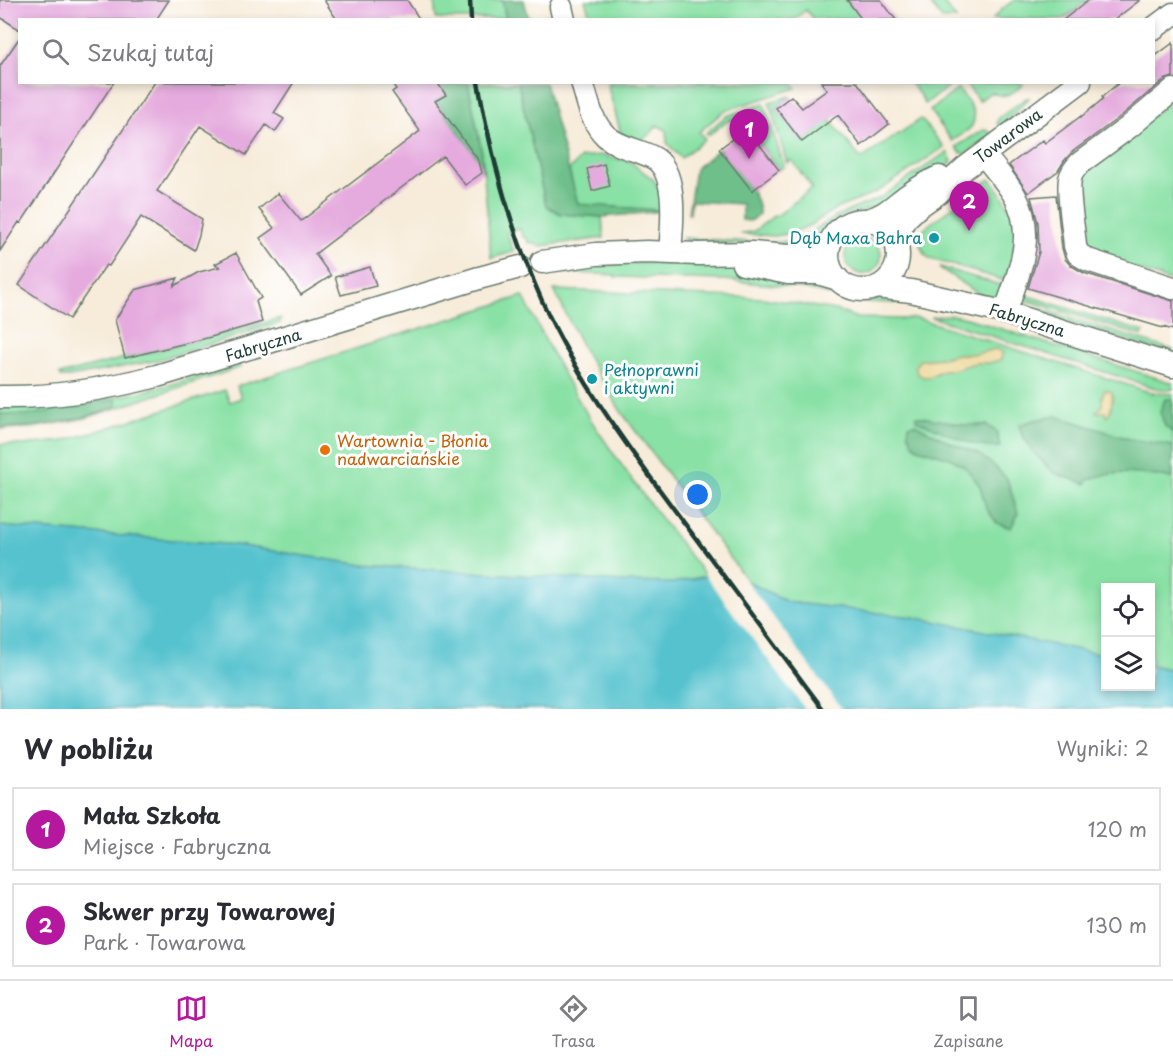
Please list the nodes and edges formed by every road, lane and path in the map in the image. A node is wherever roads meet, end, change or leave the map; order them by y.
1 (583, 84) edge
2 (1077, 84) edge
3 (1173, 90) edge
4 (984, 154) junction
5 (965, 168) junction
6 (866, 220) junction
7 (830, 242) junction
8 (895, 242) junction
9 (670, 252) junction
10 (698, 254) junction
11 (838, 279) junction
12 (877, 287) junction
13 (1173, 288) edge
14 (1005, 313) junction
15 (1173, 366) edge
16 (0, 397) edge

1 - 9 street
2 - 4 street, Towarowa
3 - 13 street
4 - 5 street, Towarowa
4 - 14 street
5 - 6 street, Towarowa
5 - 8 street, Towarowa
6 - 7 street
6 - 8 street
7 - 10 street, Fabryczna
7 - 11 street
8 - 12 street
9 - 10 street, Fabryczna
9 - 16 street, Fabryczna
10 - 11 street, Fabryczna
11 - 12 street
12 - 14 street, Fabryczna
14 - 15 street, Fabryczna

